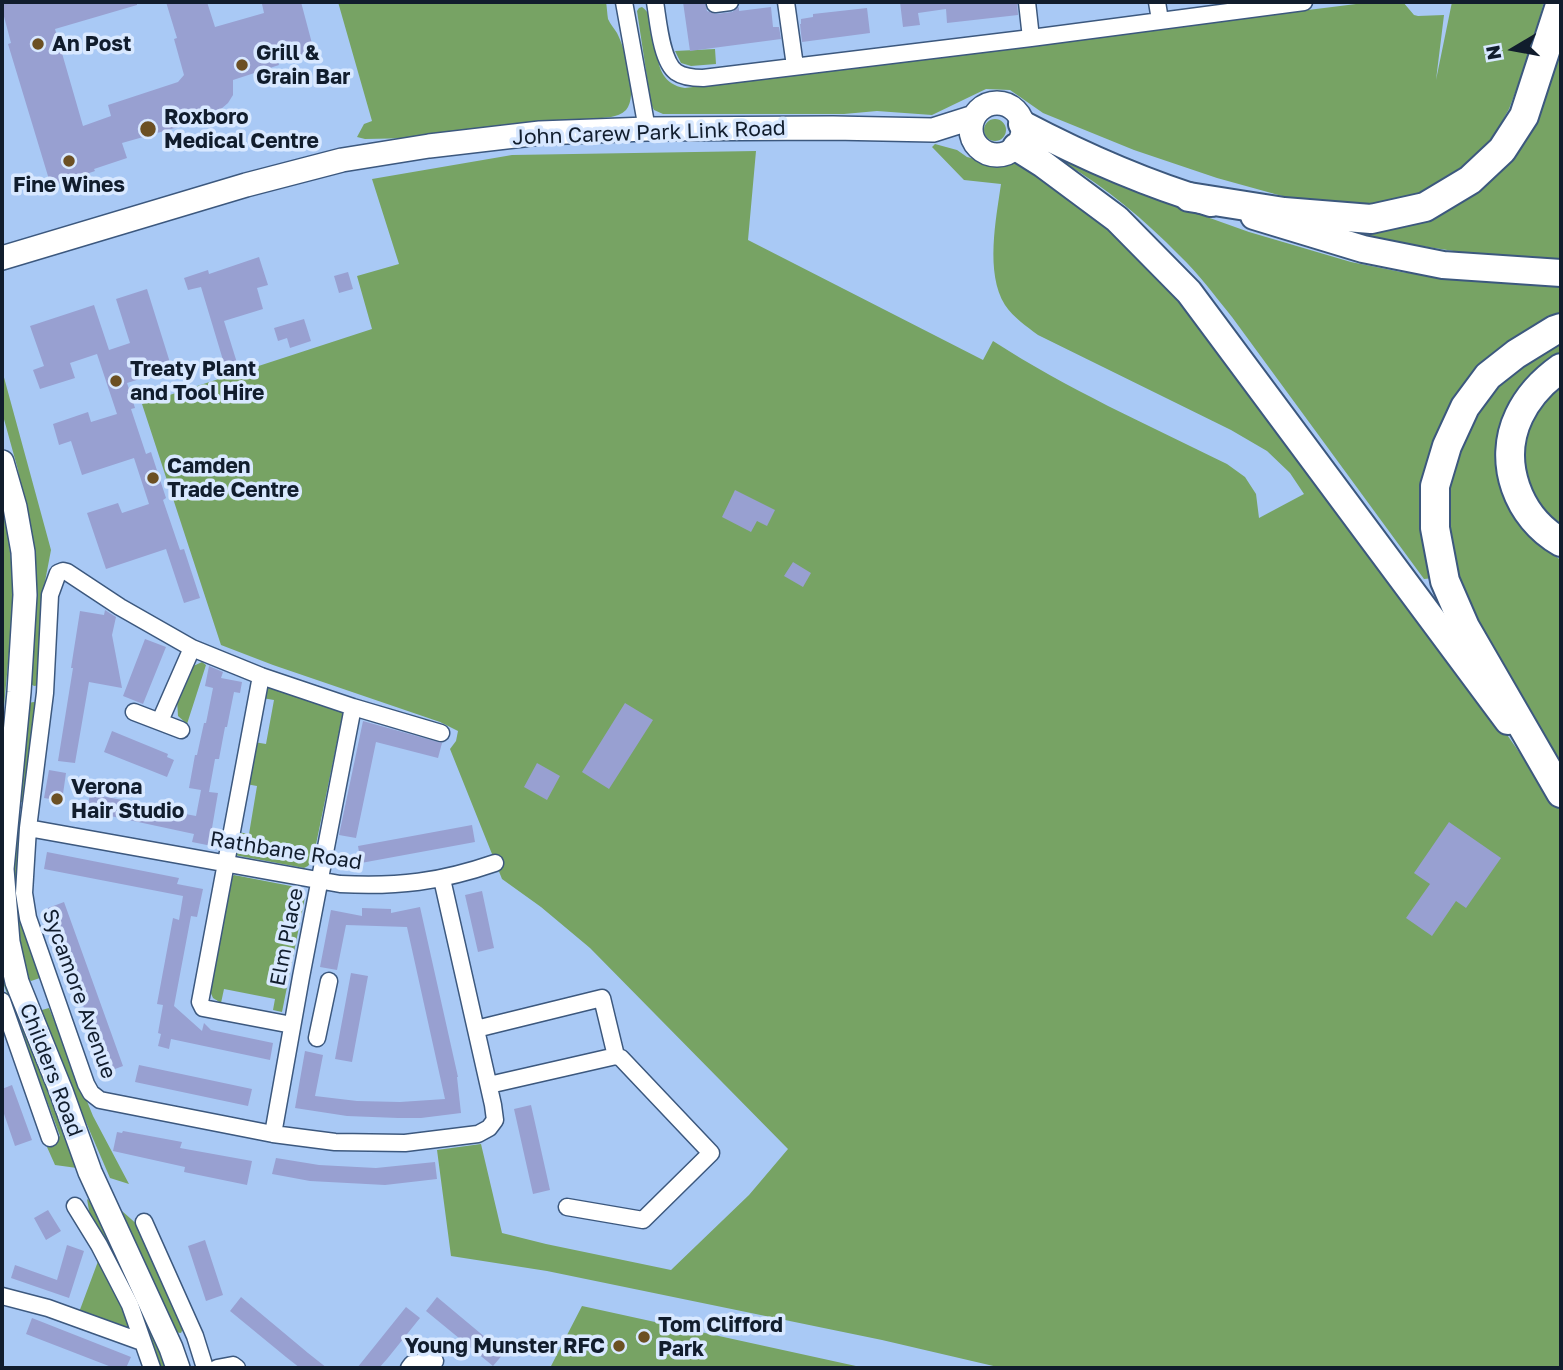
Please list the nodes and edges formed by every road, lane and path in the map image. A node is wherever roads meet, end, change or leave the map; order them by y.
1 (624, 2) edge
2 (655, 2) edge
3 (786, 2) edge
4 (1027, 2) edge
5 (1157, 2) edge
6 (1298, 2) edge
7 (1561, 2) edge
8 (1160, 20) junction
9 (1031, 37) junction
10 (795, 66) junction
11 (974, 117) junction
12 (647, 129) junction
13 (933, 130) junction
14 (1019, 135) junction
15 (977, 146) junction
16 (1189, 197) junction
17 (3, 258) edge
18 (1561, 273) edge
19 (1561, 328) edge
20 (1561, 368) edge
21 (2, 462) edge
22 (1561, 542) edge
23 (192, 648) junction
24 (261, 676) junction
25 (19, 692) junction
26 (46, 693) junction
27 (353, 707) junction
28 (134, 712) dead end
29 (160, 721) junction
30 (181, 730) dead end
31 (441, 733) dead end
32 (1561, 793) edge
33 (4, 817) edge
34 (28, 828) junction
35 (495, 863) dead end
36 (226, 864) junction
37 (442, 879) junction
38 (319, 882) junction
39 (328, 981) dead end
40 (53, 990) junction
41 (13, 1001) edge
42 (296, 1002) junction
43 (323, 1007) junction
44 (292, 1025) junction
45 (476, 1029) junction
46 (317, 1038) dead end
47 (615, 1056) junction
48 (489, 1085) junction
49 (273, 1134) junction
50 (50, 1138) dead end
51 (75, 1206) dead end
52 (567, 1207) dead end
53 (144, 1222) dead end
54 (2, 1296) edge
55 (195, 1336) junction
56 (142, 1342) junction
57 (174, 1358) edge
58 (435, 1361) dead end
59 (152, 1368) edge
60 (205, 1368) edge
61 (218, 1368) edge
62 (237, 1368) edge
63 (409, 1368) edge

1 - 12 street
2 - 10 street
3 - 10 street
4 - 9 street
5 - 8 street
6 - 8 street
7 - 16 highway
8 - 9 street
9 - 10 street
11 - 13 main road, John Carew Park Link Road
11 - 14 main road
11 - 15 main road
12 - 13 main road, John Carew Park Link Road
12 - 17 main road, John Carew Park Link Road
13 - 15 main road, John Carew Park Link Road
14 - 15 main road
14 - 16 highway
14 - 32 highway
16 - 18 highway
19 - 32 highway
20 - 22 highway
21 - 25 main road, Childers Road
23 - 24 street
23 - 26 street, Sycamore Avenue
23 - 29 street
24 - 27 street
24 - 36 street
25 - 26 street
25 - 33 main road, Childers Road
26 - 34 street, Sycamore Avenue
27 - 31 street
27 - 38 street, Elm Place
28 - 29 street
29 - 30 street
33 - 41 main road, Childers Road
34 - 36 street, Rathbane Road
34 - 40 street, Sycamore Avenue
35 - 37 street, Rathbane Road
36 - 38 street, Rathbane Road
36 - 44 street
37 - 38 street, Rathbane Road
37 - 45 street, Sycamore Avenue
38 - 42 street, Elm Place
39 - 43 street
40 - 41 street
40 - 49 street, Sycamore Avenue
41 - 50 street
41 - 57 main road, Childers Road
42 - 43 street
42 - 44 street, Elm Place
43 - 46 street
44 - 49 street, Elm Place
45 - 47 street
45 - 48 street, Sycamore Avenue
47 - 48 street
47 - 52 street
48 - 49 street, Sycamore Avenue
51 - 56 street
53 - 55 street
54 - 56 street
55 - 57 street
55 - 60 street
56 - 59 street
58 - 63 street
61 - 62 street

